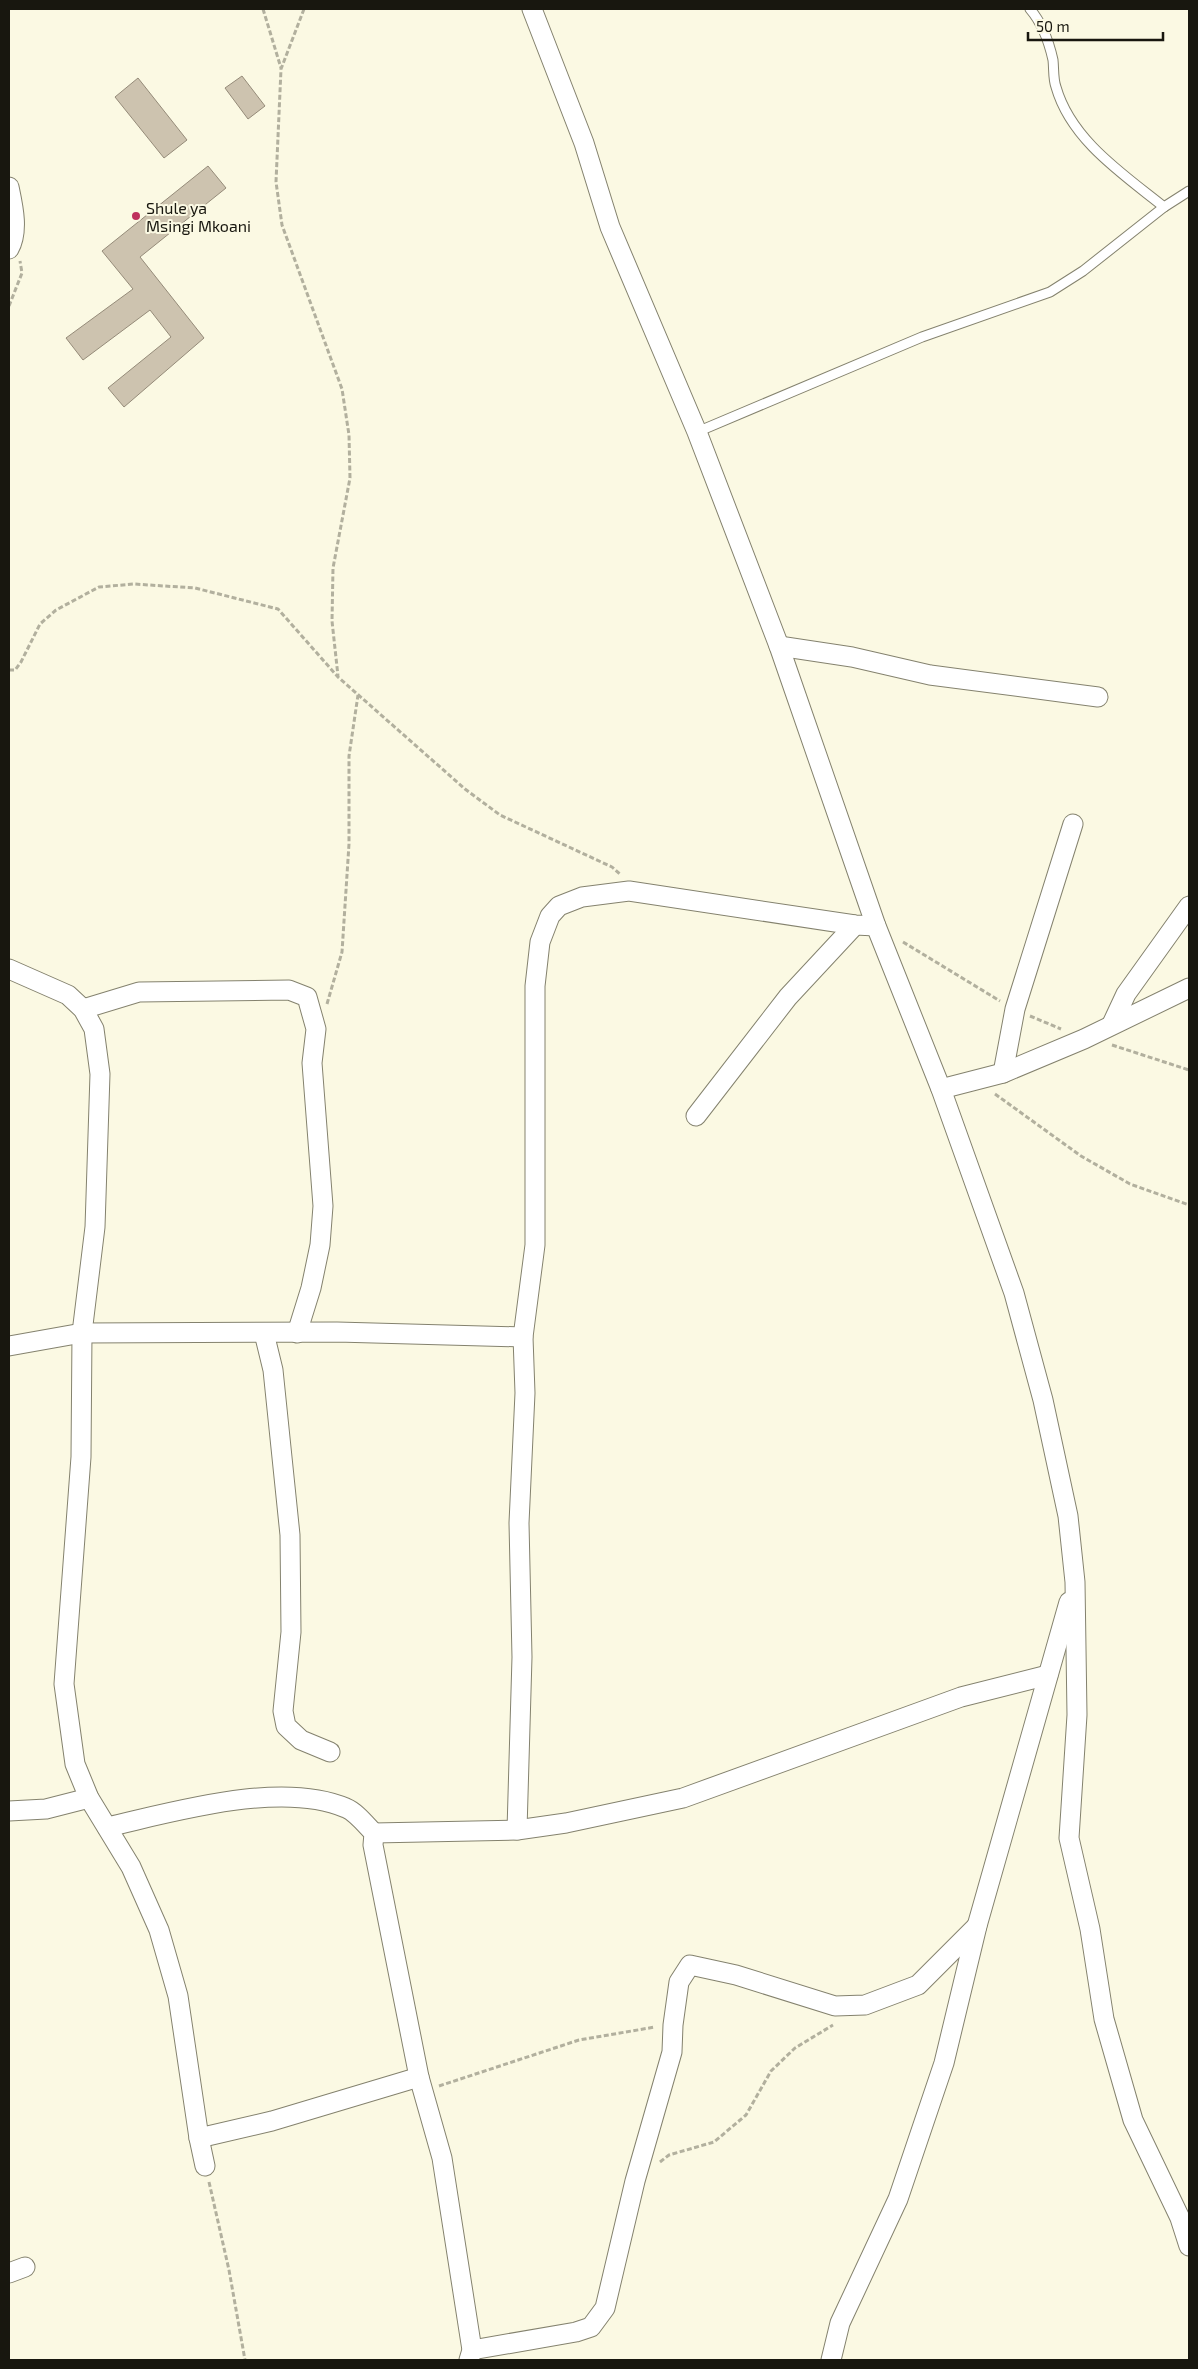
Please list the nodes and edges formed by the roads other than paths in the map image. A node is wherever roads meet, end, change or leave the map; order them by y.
1 (532, 9) edge
2 (1030, 9) edge
3 (9, 187) edge
4 (1189, 191) edge
5 (1164, 207) junction
6 (11, 245) edge
7 (697, 432) junction
8 (779, 646) junction
9 (1098, 697) dead end
10 (1073, 824) dead end
11 (1189, 906) edge
12 (855, 925) junction
13 (876, 926) junction
14 (9, 969) edge
15 (1189, 988) edge
16 (83, 1010) junction
17 (1112, 1024) junction
18 (1003, 1072) junction
19 (941, 1089) junction
20 (696, 1116) dead end
21 (82, 1333) junction
22 (264, 1333) junction
23 (297, 1333) junction
24 (523, 1337) junction
25 (9, 1346) edge
26 (1075, 1582) junction
27 (1048, 1675) junction
28 (330, 1752) dead end
29 (89, 1798) junction
30 (9, 1811) edge
31 (107, 1828) junction
32 (517, 1830) junction
33 (374, 1833) junction
34 (977, 1926) junction
35 (422, 2084) junction
36 (199, 2138) junction
37 (205, 2166) road end
38 (1189, 2246) edge
39 (470, 2355) edge
40 (831, 2360) edge

1 - 7 street
2 - 5 lane
3 - 6 street
4 - 5 lane
5 - 7 lane
7 - 8 street
8 - 9 street
8 - 13 street
10 - 18 street
11 - 17 street
12 - 13 street
12 - 20 street
12 - 24 street
13 - 19 street
14 - 16 street
15 - 17 street
16 - 21 street
16 - 23 street
17 - 18 street
18 - 19 street
19 - 26 street
21 - 22 street
21 - 25 street
21 - 29 street
22 - 23 street
22 - 28 street
23 - 24 street
24 - 32 street
26 - 27 street
26 - 38 street
27 - 32 street
27 - 34 street
29 - 30 street
29 - 31 street
31 - 33 street
31 - 36 street
32 - 33 street
33 - 35 street
34 - 39 street
34 - 40 street
35 - 36 street
35 - 39 street
36 - 37 street

